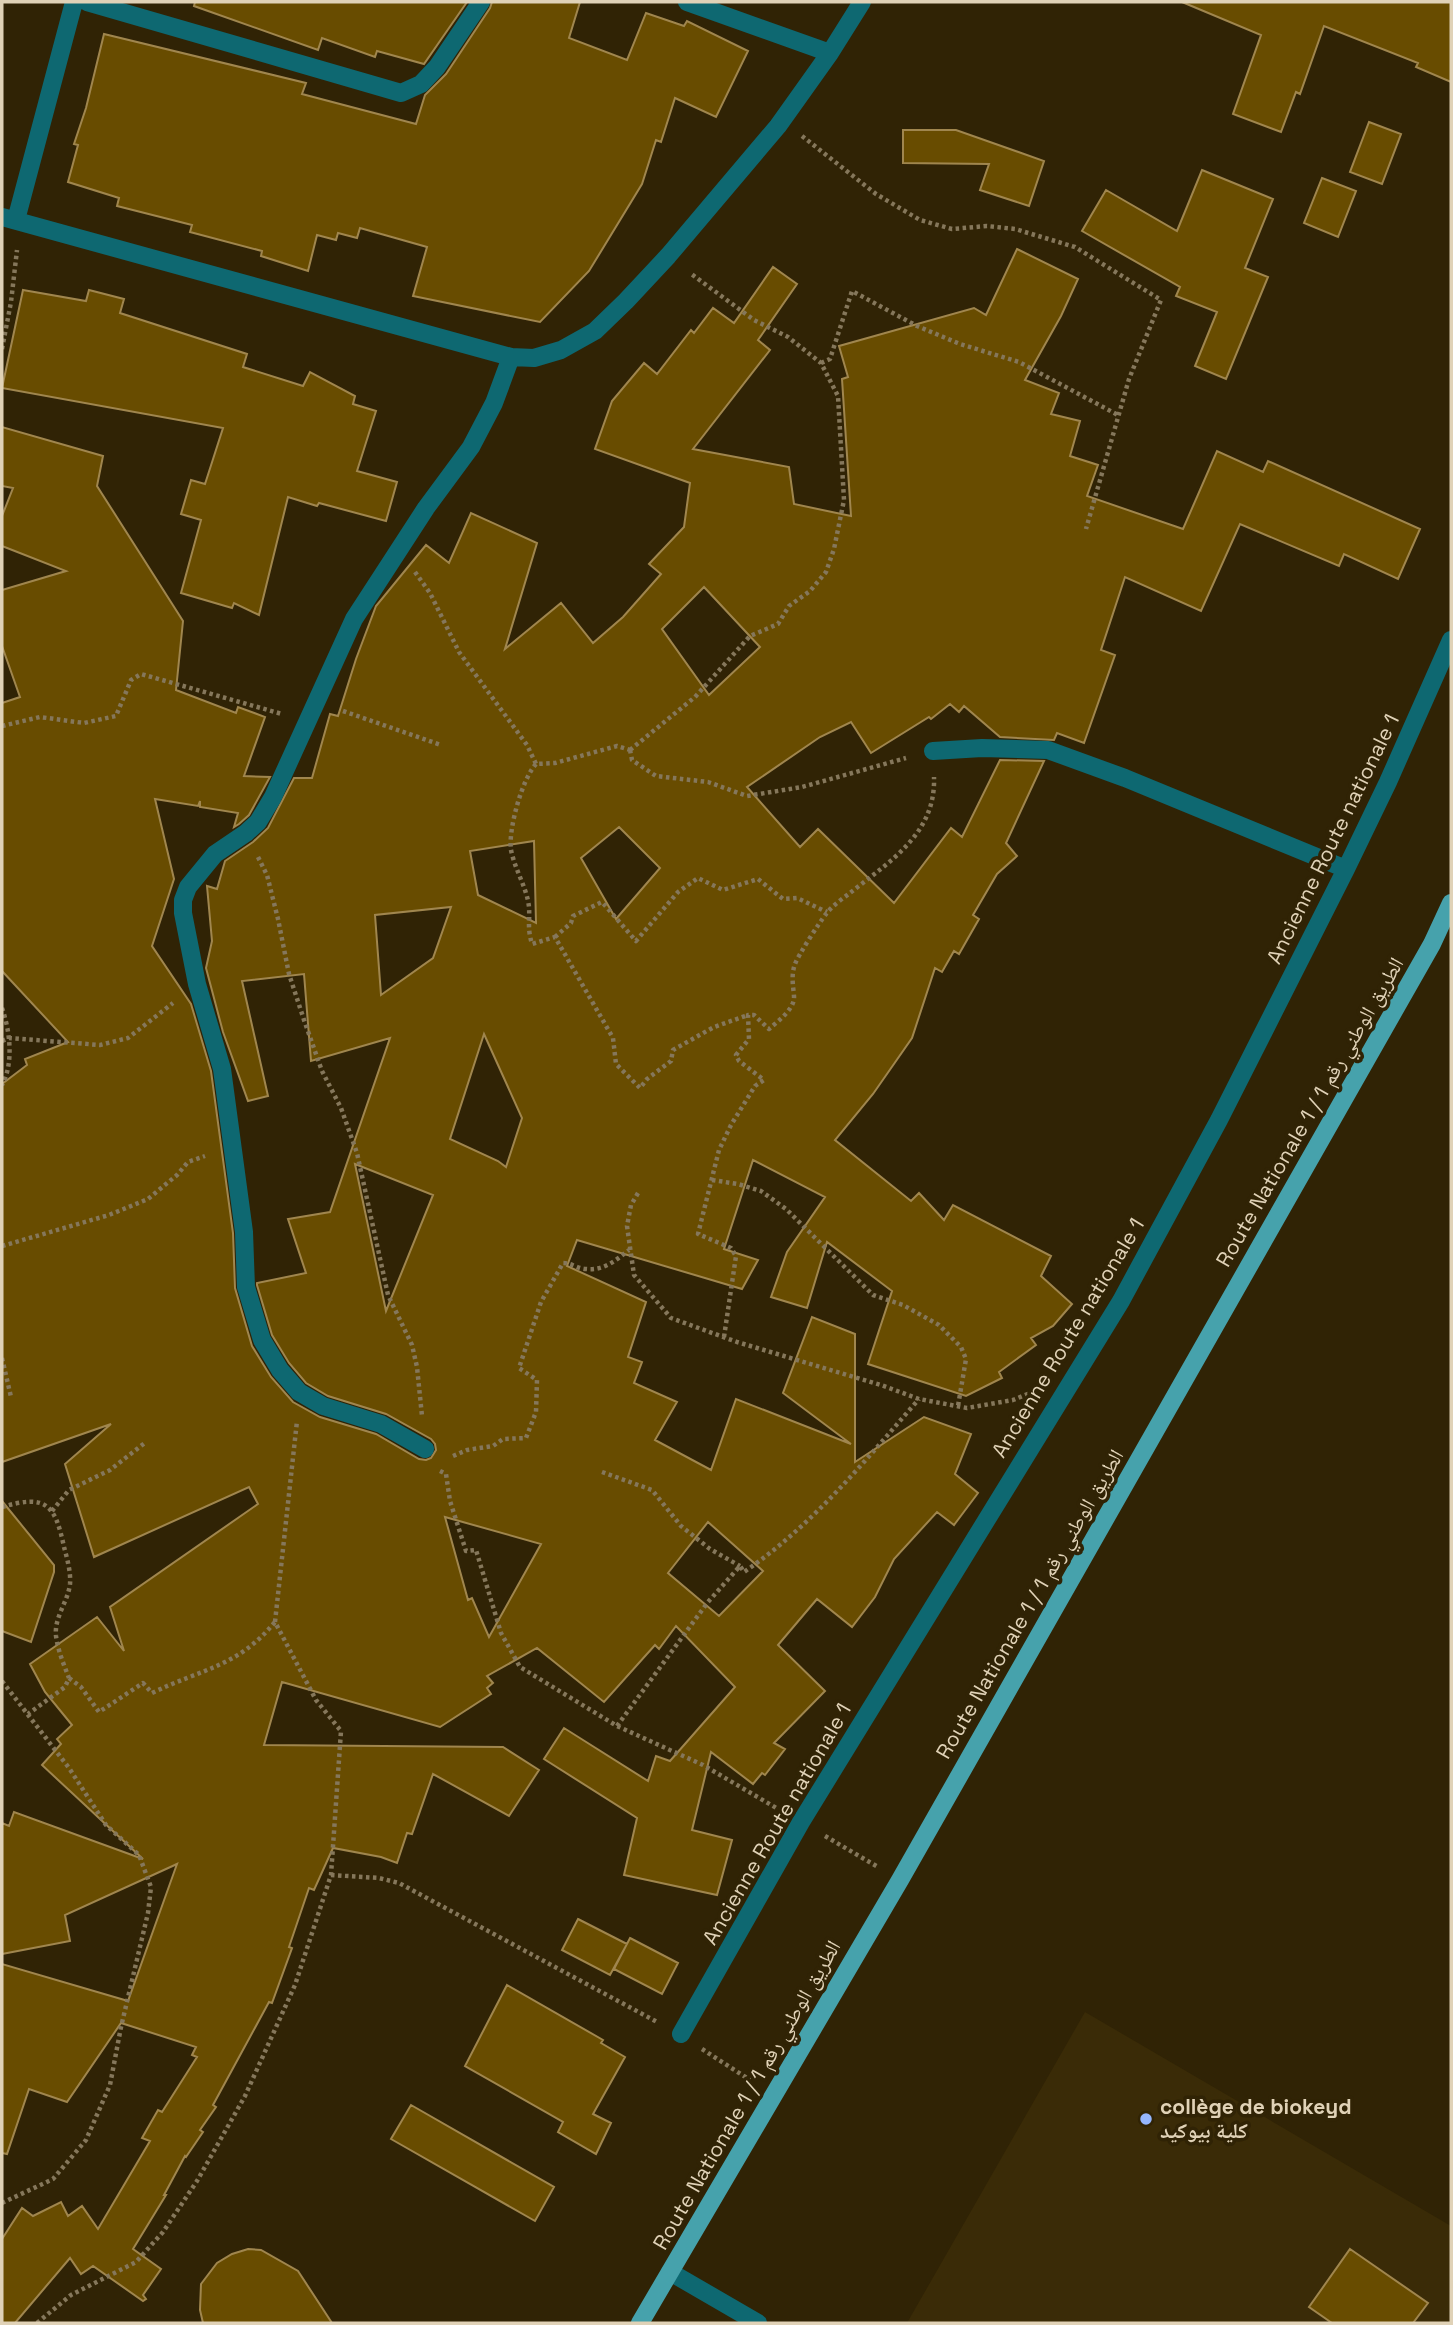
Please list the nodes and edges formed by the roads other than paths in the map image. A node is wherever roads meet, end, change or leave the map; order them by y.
1 (74, 2) edge
2 (87, 2) edge
3 (481, 2) edge
4 (687, 2) edge
5 (862, 2) edge
6 (830, 53) junction
7 (9, 218) edge
8 (510, 357) junction
9 (1451, 640) edge
10 (933, 751) road end
11 (1346, 869) junction
12 (1451, 903) edge
13 (428, 1455) road end
14 (681, 2034) road end
15 (670, 2272) junction
16 (640, 2323) edge
17 (758, 2323) edge

1 - 7 street
2 - 3 street
4 - 6 street
5 - 6 street
6 - 8 street
7 - 8 street
8 - 13 street
9 - 11 street, Ancienne Route nationale 1
10 - 11 street
11 - 14 street, Ancienne Route nationale 1
12 - 15 main road, Route Nationale 1 / الطريق الوطني رقم 1
15 - 16 main road, Route Nationale 1 / الطريق الوطني رقم 1
15 - 17 street

